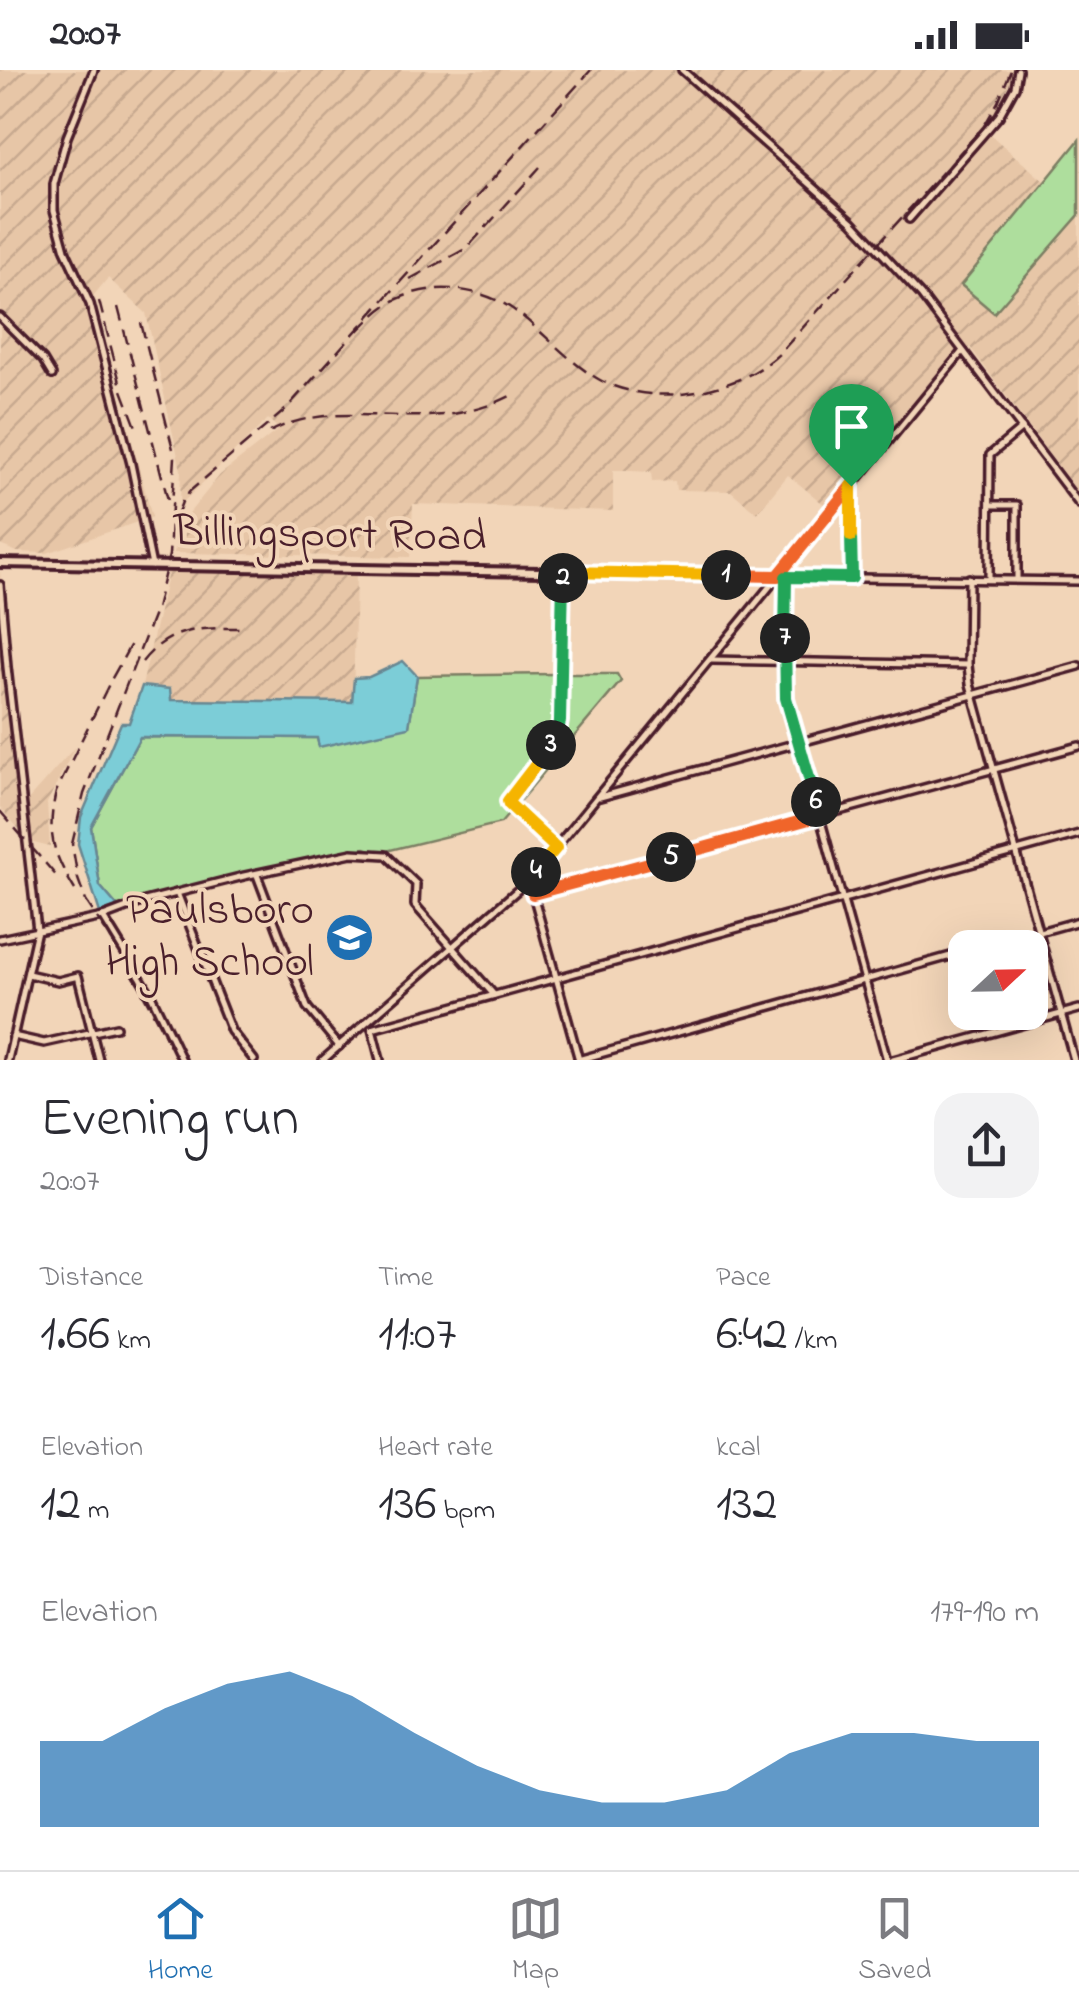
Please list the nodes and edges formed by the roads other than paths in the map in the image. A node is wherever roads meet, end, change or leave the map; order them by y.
1 (94, 70) edge
2 (682, 70) edge
3 (1018, 70) edge
4 (908, 219) dead end
5 (0, 317) edge
6 (962, 352) junction
7 (52, 376) dead end
8 (1022, 428) junction
9 (851, 486) junction
10 (1079, 504) edge
11 (991, 505) junction
12 (0, 563) edge
13 (152, 566) junction
14 (564, 572) junction
15 (782, 577) junction
16 (852, 578) junction
17 (969, 578) junction
18 (989, 579) junction
19 (1017, 579) junction
20 (1079, 581) edge
21 (0, 585) edge
22 (710, 660) junction
23 (785, 662) junction
24 (968, 665) junction
25 (1079, 666) edge
26 (972, 695) junction
27 (800, 743) junction
28 (1079, 746) edge
29 (993, 770) junction
30 (598, 797) junction
31 (820, 816) junction
32 (1079, 834) edge
33 (556, 848) junction
34 (1016, 851) junction
35 (256, 874) junction
36 (529, 880) junction
37 (177, 892) junction
38 (533, 894) junction
39 (842, 899) junction
40 (102, 917) junction
41 (1079, 921) edge
42 (37, 930) junction
43 (1037, 930) edge
44 (1045, 930) edge
45 (0, 939) edge
46 (452, 947) junction
47 (948, 957) edge
48 (1048, 968) edge
49 (28, 974) junction
50 (556, 978) junction
51 (864, 980) junction
52 (494, 995) junction
53 (1079, 1009) edge
54 (1061, 1014) junction
55 (369, 1019) junction
56 (116, 1027) dead end
57 (372, 1029) junction
58 (92, 1031) junction
59 (14, 1036) junction
60 (339, 1046) junction
61 (8, 1060) edge
62 (99, 1060) edge
63 (182, 1060) edge
64 (254, 1060) edge
65 (322, 1060) edge
66 (380, 1060) edge
67 (579, 1060) edge
68 (890, 1060) edge
69 (1074, 1060) edge

1 - 13 street
2 - 6 street
3 - 4 street
5 - 7 street
6 - 8 street
6 - 9 street
8 - 10 street
8 - 11 street
9 - 15 street
9 - 16 street
11 - 18 street
11 - 19 street
12 - 13 street, Billingsport Road
13 - 14 street, Billingsport Road
14 - 15 street, Billingsport Road
14 - 33 street
15 - 16 street, Billingsport Road
15 - 22 street
15 - 23 street
16 - 17 street, Billingsport Road
17 - 18 street, Billingsport Road
17 - 24 street
18 - 19 street, Billingsport Road
19 - 20 street, Billingsport Road
21 - 42 street
22 - 23 street
22 - 30 street
23 - 24 street
23 - 27 street
24 - 26 street
25 - 26 street
26 - 27 street
26 - 29 street
27 - 30 street
27 - 31 street
28 - 29 street
29 - 31 street
29 - 34 street
30 - 33 street
31 - 38 street
31 - 39 street
32 - 34 street
33 - 36 street
34 - 39 street
34 - 43 street
35 - 37 street
35 - 46 street
35 - 60 street
36 - 38 street
36 - 46 street
37 - 40 street
37 - 64 street
38 - 50 street
39 - 50 street
39 - 51 street
40 - 42 street
40 - 63 street
41 - 44 street
42 - 45 street
42 - 49 street
46 - 52 street
46 - 55 street
47 - 51 street
48 - 54 street
49 - 58 street
49 - 59 street
50 - 52 street
50 - 67 street
51 - 67 street
51 - 68 street
52 - 57 street
53 - 54 street
54 - 68 street
54 - 69 street
55 - 57 street
55 - 60 street
56 - 58 street
57 - 66 street
58 - 59 street
58 - 62 street
59 - 61 street
60 - 65 street

